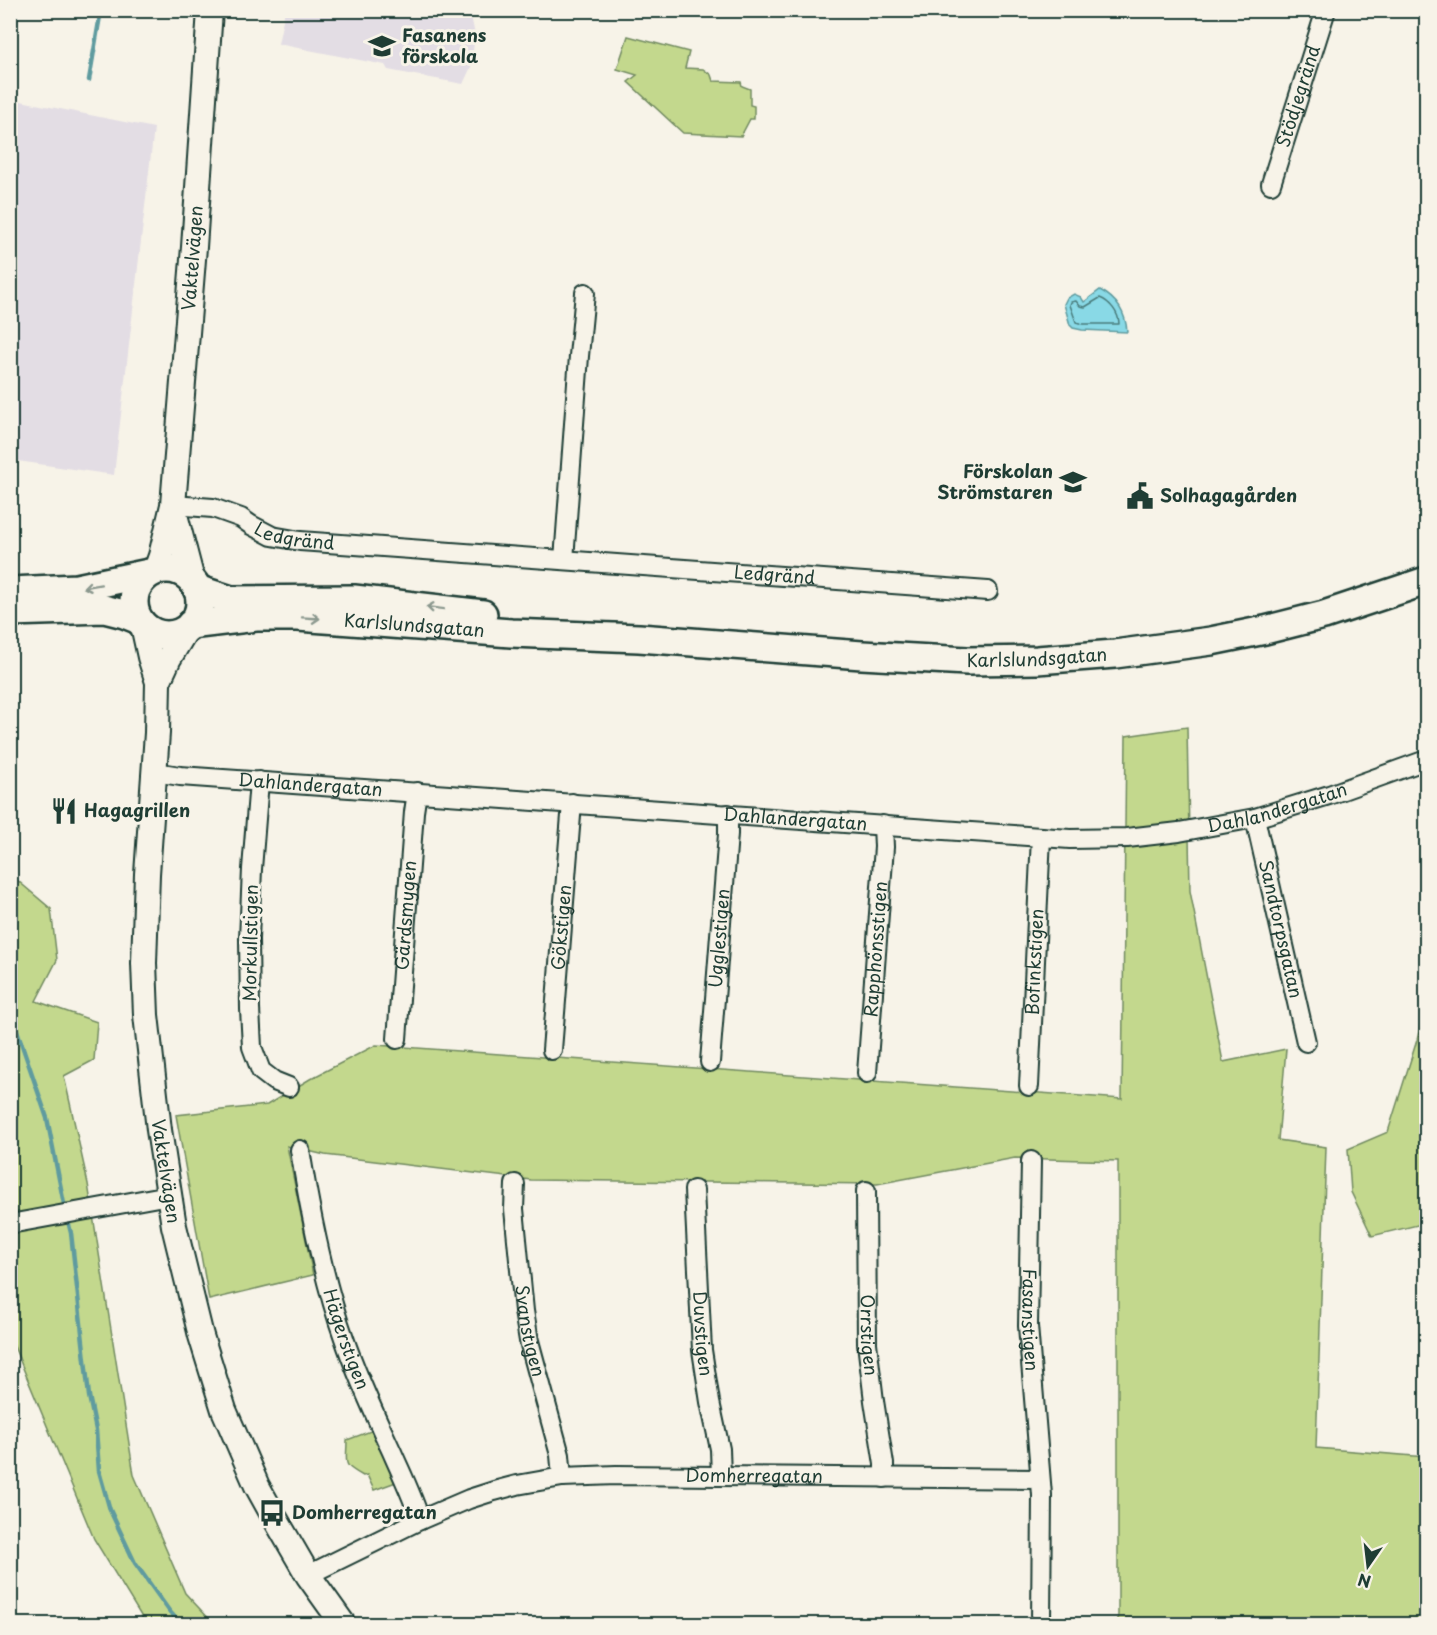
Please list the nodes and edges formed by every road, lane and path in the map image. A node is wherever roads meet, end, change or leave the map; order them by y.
1 (210, 10) edge
2 (1326, 10) edge
3 (1271, 184) dead end
4 (585, 293) dead end
5 (173, 505) junction
6 (564, 560) junction
7 (152, 572) junction
8 (1426, 581) edge
9 (194, 584) junction
10 (10, 591) edge
11 (988, 591) dead end
12 (10, 612) edge
13 (141, 623) junction
14 (188, 627) junction
15 (639, 638) junction
16 (158, 681) junction
17 (1426, 760) edge
18 (154, 772) junction
19 (259, 781) junction
20 (417, 792) junction
21 (572, 803) junction
22 (728, 814) junction
23 (1255, 818) junction
24 (883, 825) junction
25 (1041, 837) junction
26 (397, 1039) dead end
27 (1306, 1042) dead end
28 (552, 1050) dead end
29 (710, 1062) dead end
30 (867, 1073) dead end
31 (1029, 1086) dead end
32 (289, 1087) dead end
33 (300, 1150) dead end
34 (1030, 1161) dead end
35 (515, 1184) dead end
36 (694, 1190) dead end
37 (866, 1191) dead end
38 (169, 1195) junction
39 (10, 1224) edge
40 (721, 1476) junction
41 (562, 1477) junction
42 (884, 1478) junction
43 (1040, 1479) junction
44 (420, 1520) junction
45 (308, 1575) junction
46 (343, 1624) edge
47 (1041, 1624) edge

1 - 5 street, Vaktelvägen
2 - 3 street, Stödjegränd
4 - 6 street
5 - 6 street, Ledgränd
5 - 7 street, Vaktelvägen
5 - 9 street, Vaktelvägen
6 - 11 street, Ledgränd
7 - 9 main road
7 -> 10 main road
7 - 13 main road
8 - 15 main road, Karlslundsgatan
9 - 14 main road
15 -> 9 main road, Karlslundsgatan
12 - 13 main road
13 - 14 main road
13 - 16 street, Vaktelvägen
14 -> 15 main road, Karlslundsgatan
14 - 16 street, Vaktelvägen
16 - 18 street, Vaktelvägen
17 - 23 street, Dahlandergatan
18 - 19 street, Dahlandergatan
18 - 38 street, Vaktelvägen
19 - 20 street, Dahlandergatan
19 - 32 street, Morkullstigen
20 - 21 street, Dahlandergatan
20 - 26 street, Gärdsmygen
21 - 22 street, Dahlandergatan
21 - 28 street, Gökstigen
22 - 24 street, Dahlandergatan
22 - 29 street, Ugglestigen
23 - 25 street, Dahlandergatan
23 - 27 street, Sandtorpsgatan
24 - 25 street, Dahlandergatan
24 - 30 street, Rapphönsstigen
25 - 31 street, Bofinkstigen
33 - 44 street, Hägerstigen
34 - 43 street, Fasanstigen
35 - 41 street, Svanstigen
36 - 40 street, Duvstigen
37 - 42 street, Orrstigen
38 - 39 street
38 - 45 street, Vaktelvägen
40 - 41 street, Domherregatan
40 - 42 street, Domherregatan
41 - 44 street, Domherregatan
42 - 43 street, Domherregatan
43 - 47 street, Fasanstigen
44 - 45 street, Domherregatan
45 - 46 street, Vaktelvägen

